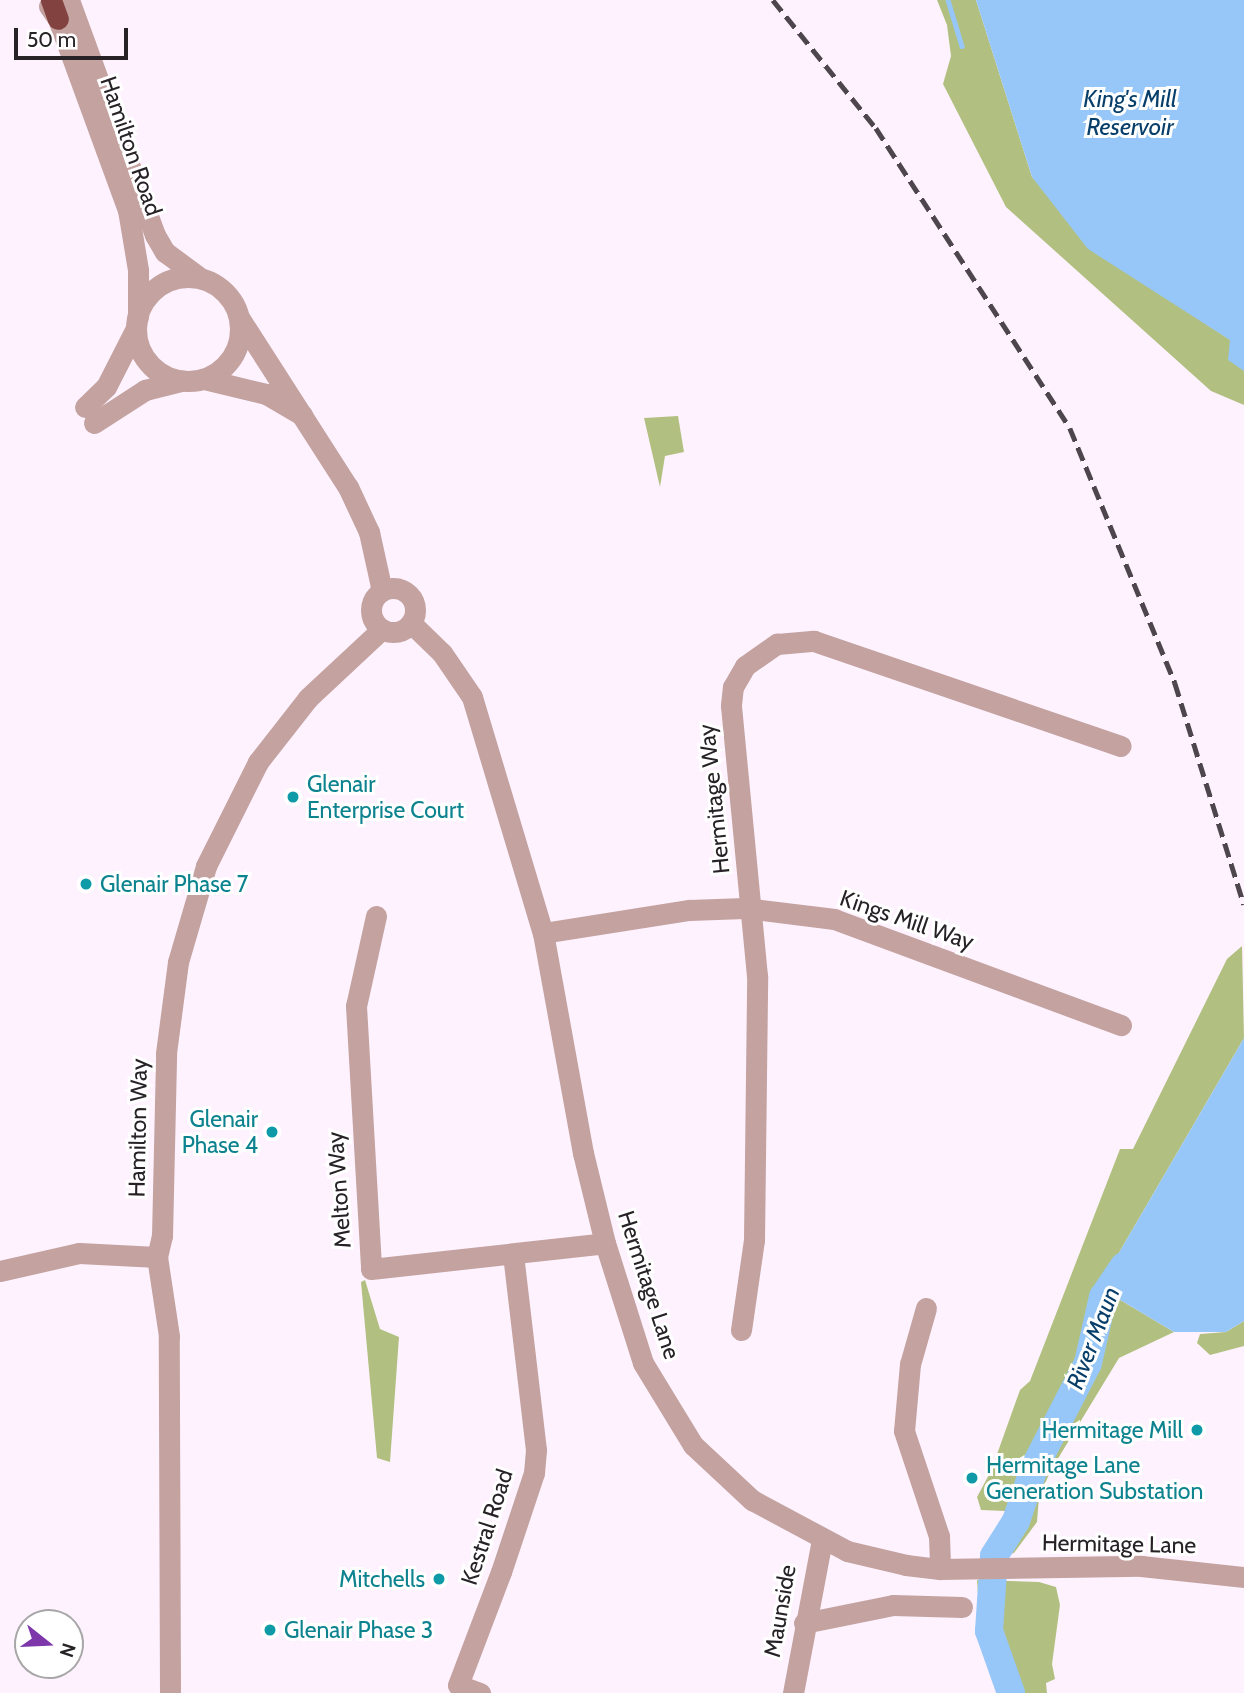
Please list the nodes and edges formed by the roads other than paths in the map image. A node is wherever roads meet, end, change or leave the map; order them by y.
1 (45, 0) edge
2 (69, 0) edge
3 (54, 10) edge
4 (205, 279) junction
5 (239, 317) junction
6 (137, 322) junction
7 (204, 379) junction
8 (182, 381) junction
9 (302, 415) junction
10 (382, 591) junction
11 (411, 623) junction
12 (382, 629) junction
13 (1121, 746) dead end
14 (751, 908) junction
15 (376, 916) dead end
16 (542, 933) junction
17 (1121, 1024) dead end
18 (605, 1243) junction
19 (513, 1255) junction
20 (157, 1257) junction
21 (0, 1271) edge
22 (926, 1308) dead end
23 (741, 1330) dead end
24 (822, 1539) junction
25 (940, 1569) junction
26 (1244, 1577) edge
27 (962, 1607) dead end
28 (804, 1623) junction
29 (170, 1693) edge
30 (480, 1693) edge
31 (793, 1693) edge

1 - 3 street, Hamilton Road
2 - 4 street, Hamilton Road
3 - 6 street, Hamilton Road
4 - 5 street, Hamilton Road
4 - 6 street
5 - 7 street
5 - 9 street, Hamilton Road
6 - 8 street, Hamilton Road
6 - 8 street
7 - 8 street, Hamilton Road
7 - 9 street, Hamilton Road
9 - 10 street, Hamilton Road
10 - 11 street
10 - 12 street
11 - 12 street
11 - 16 street, Hermitage Lane
12 - 20 street, Hamilton Way
13 - 14 street, Hermitage Way
14 - 16 street, Kings Mill Way
14 - 17 street, Kings Mill Way
14 - 23 street, Hermitage Way
15 - 19 street, Melton Way
16 - 18 street, Hermitage Lane
18 - 19 street, Melton Way
18 - 24 street, Hermitage Lane
19 - 30 street, Kestral Road
20 - 21 street
20 - 29 street, Hamilton Way
22 - 25 street
24 - 25 street, Hermitage Lane
24 - 28 street, Maunside
25 - 26 street, Hermitage Lane
27 - 28 street
28 - 31 street, Maunside

